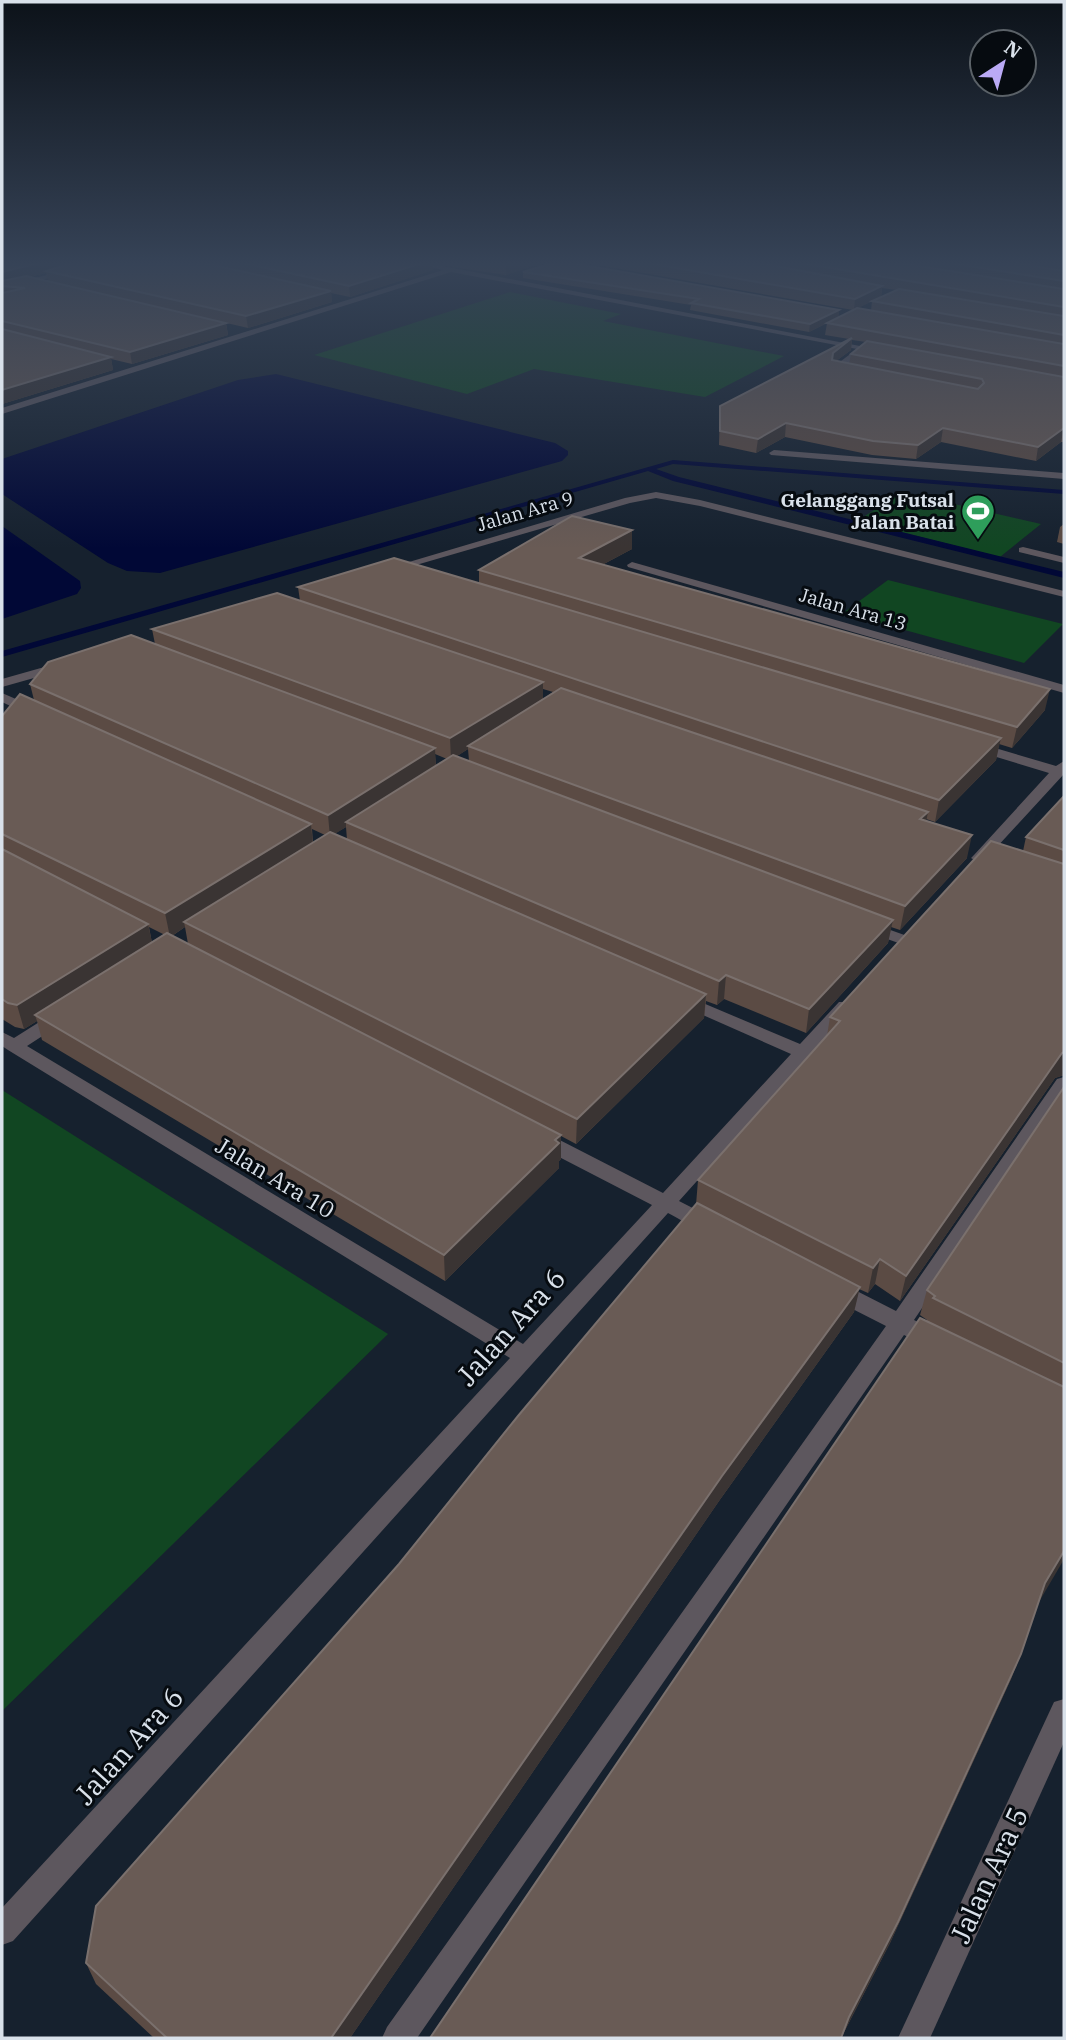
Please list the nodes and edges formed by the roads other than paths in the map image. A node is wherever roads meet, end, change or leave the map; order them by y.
1 (170, 358) edge
2 (850, 358) edge
3 (106, 363) edge
4 (133, 370) junction
5 (856, 372) edge
6 (2, 411) edge
7 (774, 453) dead end
8 (1064, 476) edge
9 (1024, 550) dead end
10 (1064, 560) edge
11 (632, 565) dead end
12 (418, 577) edge
13 (1064, 594) edge
14 (78, 661) edge
15 (2, 683) edge
16 (1064, 689) edge
17 (2, 697) edge
18 (52, 720) edge
19 (965, 743) edge
20 (1062, 768) edge
21 (965, 874) edge
22 (852, 921) edge
23 (922, 921) edge
24 (904, 940) junction
25 (886, 961) edge
26 (858, 991) edge
27 (675, 996) edge
28 (70, 1010) edge
29 (8, 1042) edge
30 (803, 1052) junction
31 (1064, 1083) edge
32 (529, 1132) edge
33 (665, 1203) junction
34 (727, 1235) edge
35 (814, 1279) edge
36 (900, 1323) junction
37 (947, 1347) edge
38 (525, 1356) junction
39 (1064, 1712) edge
40 (2, 1930) edge
41 (398, 2038) edge
42 (914, 2038) edge

1 - 4 street
2 - 5 street
3 - 4 street
4 - 6 street
7 - 8 street
9 - 10 street
11 - 16 street, Jalan Ara 13
12 - 13 street, Jalan Ara 9
14 - 15 street
17 - 18 street
19 - 20 street
20 - 21 street
22 - 24 street
23 - 24 street
24 - 25 street
26 - 30 street, Jalan Ara 6
27 - 30 street
28 - 29 street
29 - 38 street, Jalan Ara 10
30 - 33 street, Jalan Ara 6
31 - 36 street
32 - 33 street
33 - 34 street
33 - 38 street, Jalan Ara 6
35 - 36 street
36 - 37 street
36 - 41 street
38 - 40 street, Jalan Ara 6
39 - 42 street, Jalan Ara 5

